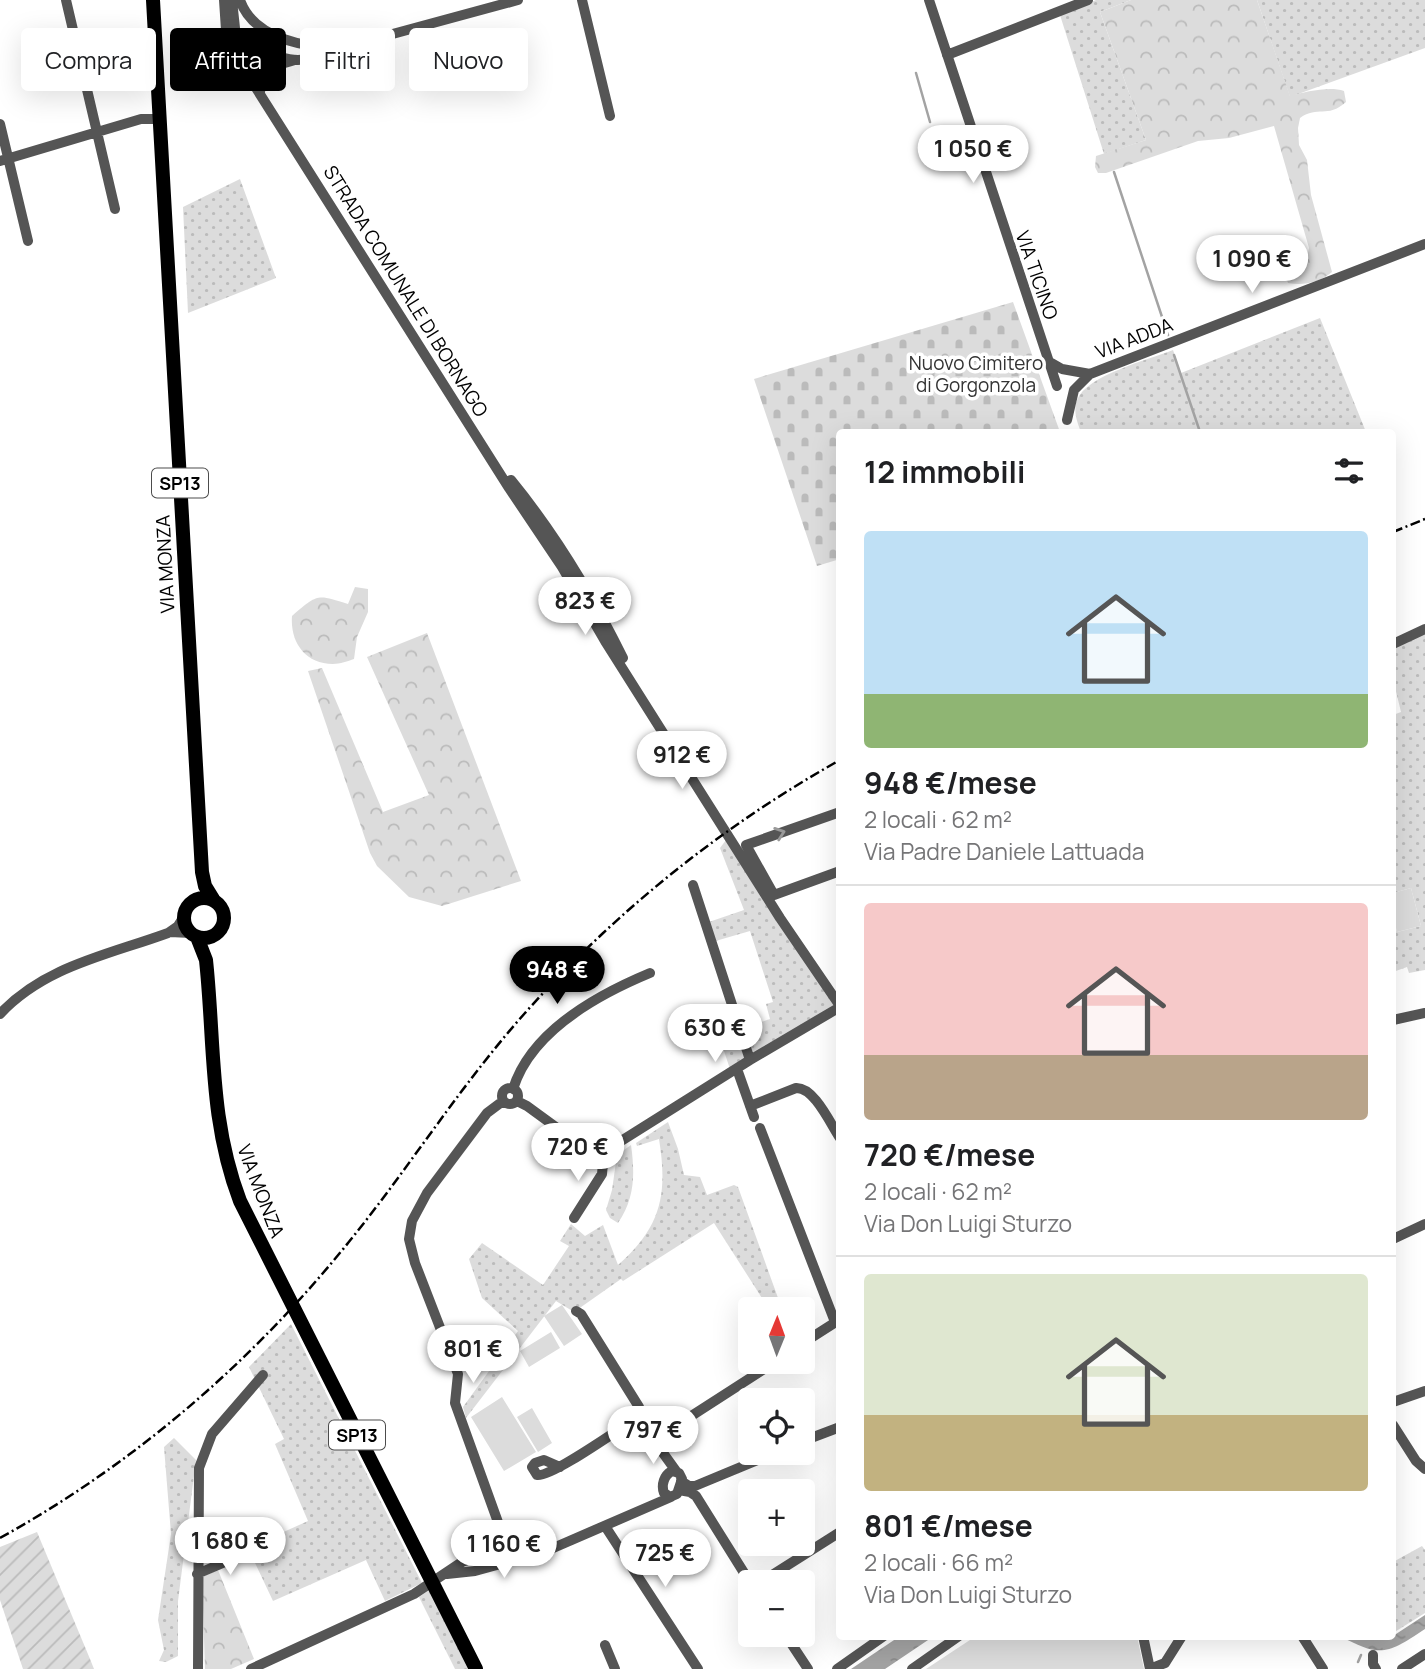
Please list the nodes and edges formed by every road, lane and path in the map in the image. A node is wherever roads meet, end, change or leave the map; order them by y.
1 (66, 0) edge
2 (153, 0) edge
3 (225, 0) edge
4 (232, 0) edge
5 (240, 0) edge
6 (517, 0) edge
7 (582, 0) edge
8 (929, 0) edge
9 (1088, 0) edge
10 (230, 28) edge
11 (232, 28) edge
12 (263, 28) edge
13 (395, 33) edge
14 (947, 55) junction
15 (286, 57) edge
16 (300, 59) edge
17 (296, 60) junction
18 (260, 92) joint
19 (610, 116) dead end
20 (159, 119) junction
21 (0, 124) edge
22 (97, 131) junction
23 (4, 160) edge
24 (115, 209) dead end
25 (28, 241) dead end
26 (1425, 244) edge
27 (1048, 360) junction
28 (1071, 371) junction
29 (1090, 374) junction
30 (1078, 384) junction
31 (1056, 386) junction
32 (1067, 420) dead end
33 (1425, 629) edge
34 (1396, 643) edge
35 (836, 813) edge
36 (202, 872) junction
37 (836, 872) edge
38 (693, 886) dead end
39 (212, 899) junction
40 (194, 900) junction
41 (183, 918) junction
42 (167, 933) junction
43 (194, 935) junction
44 (215, 935) junction
45 (207, 965) junction
46 (650, 973) dead end
47 (836, 1000) edge
48 (836, 1008) edge
49 (1425, 1013) edge
50 (0, 1014) edge
51 (1396, 1019) edge
52 (750, 1060) junction
53 (737, 1069) junction
54 (513, 1089) junction
55 (503, 1101) junction
56 (517, 1101) junction
57 (761, 1128) dead end
58 (836, 1132) edge
59 (604, 1153) junction
60 (574, 1218) dead end
61 (1425, 1224) edge
62 (1396, 1237) edge
63 (576, 1311) dead end
64 (836, 1315) edge
65 (836, 1321) edge
66 (816, 1334) edge
67 (756, 1374) edge
68 (263, 1375) dead end
69 (1425, 1391) edge
70 (1396, 1401) edge
71 (639, 1420) junction
72 (836, 1429) edge
73 (1396, 1430) edge
74 (815, 1436) edge
75 (654, 1440) junction
76 (746, 1465) edge
77 (560, 1467) dead end
78 (1425, 1469) edge
79 (673, 1484) junction
80 (605, 1526) junction
81 (501, 1528) junction
82 (836, 1535) edge
83 (507, 1545) junction
84 (554, 1547) junction
85 (534, 1548) junction
86 (251, 1551) dead end
87 (512, 1561) junction
88 (742, 1570) edge
89 (780, 1570) edge
90 (197, 1574) junction
91 (440, 1575) junction
92 (878, 1640) edge
93 (953, 1640) edge
94 (1144, 1640) edge
95 (1179, 1640) edge
96 (1305, 1640) edge
97 (605, 1645) dead end
98 (794, 1647) edge
99 (1425, 1654) edge
100 (1373, 1655) dead end
101 (198, 1669) edge
102 (251, 1669) edge
103 (476, 1669) edge
104 (615, 1669) edge
105 (698, 1669) edge
106 (808, 1669) edge
107 (836, 1669) edge
108 (912, 1669) edge
109 (1323, 1669) edge
110 (1376, 1669) edge
111 (1402, 1669) edge

1 - 22 street
2 - 20 main road, SP13
3 - 10 street
4 - 11 street
5 - 12 street
6 - 13 street
7 - 19 street
8 - 14 street, VIA TICINO
9 - 14 street
14 - 27 street, VIA TICINO
15 - 17 street
16 - 17 street
17 - 18 street
18 - 47 street, STRADA COMUNALE DI BORNAGO
20 - 22 street
20 - 36 main road, VIA MONZA / SP13
21 - 23 street
22 - 23 street
22 - 24 street
23 - 25 street
26 - 29 street, VIA ADDA
27 - 28 street, VIA ADDA
27 - 31 street, VIA TICINO
28 - 29 street, VIA ADDA
28 - 31 street
29 - 30 street, VIA ADDA
30 - 31 street
30 - 32 street
33 - 34 street
37 -> 35 street
36 - 39 main road, VIA MONZA / SP13
36 - 40 main road, VIA MONZA / SP13
38 - 52 street
39 - 40 main road
39 - 44 main road, VIA MONZA / SP13
40 - 41 main road, VIA MONZA / SP13
41 - 42 street
41 - 43 main road, VIA MONZA / SP13
42 - 43 street
42 - 50 street
43 - 44 main road
43 - 45 main road, VIA MONZA / SP13
44 - 45 main road, VIA MONZA / SP13
45 - 103 main road, VIA MONZA / SP13
46 - 54 street
48 - 52 street
49 - 51 street
52 - 53 street
53 - 58 street
53 - 59 street
54 - 55 street
54 - 56 street
55 - 56 street
55 - 81 street
56 - 59 street
57 - 64 street
59 - 60 street
61 - 62 street
63 - 71 street
65 - 66 street
67 - 75 street
68 - 90 street
69 - 70 street
71 - 75 street
71 - 77 street
72 - 74 street
73 - 78 street
75 - 79 street
76 - 79 street
79 - 80 street
79 - 88 street
80 - 84 street
80 - 105 street
81 - 83 street
81 - 85 street
82 - 89 street
83 - 85 street
83 - 87 street
83 - 91 street
84 - 85 street
84 - 87 street
86 - 90 street
87 - 91 street
90 - 101 street
91 - 102 street
92 - 107 street
93 - 108 street
94 - 95 street
96 - 109 street
97 - 104 street
98 - 106 street
99 - 111 street
100 - 110 street

